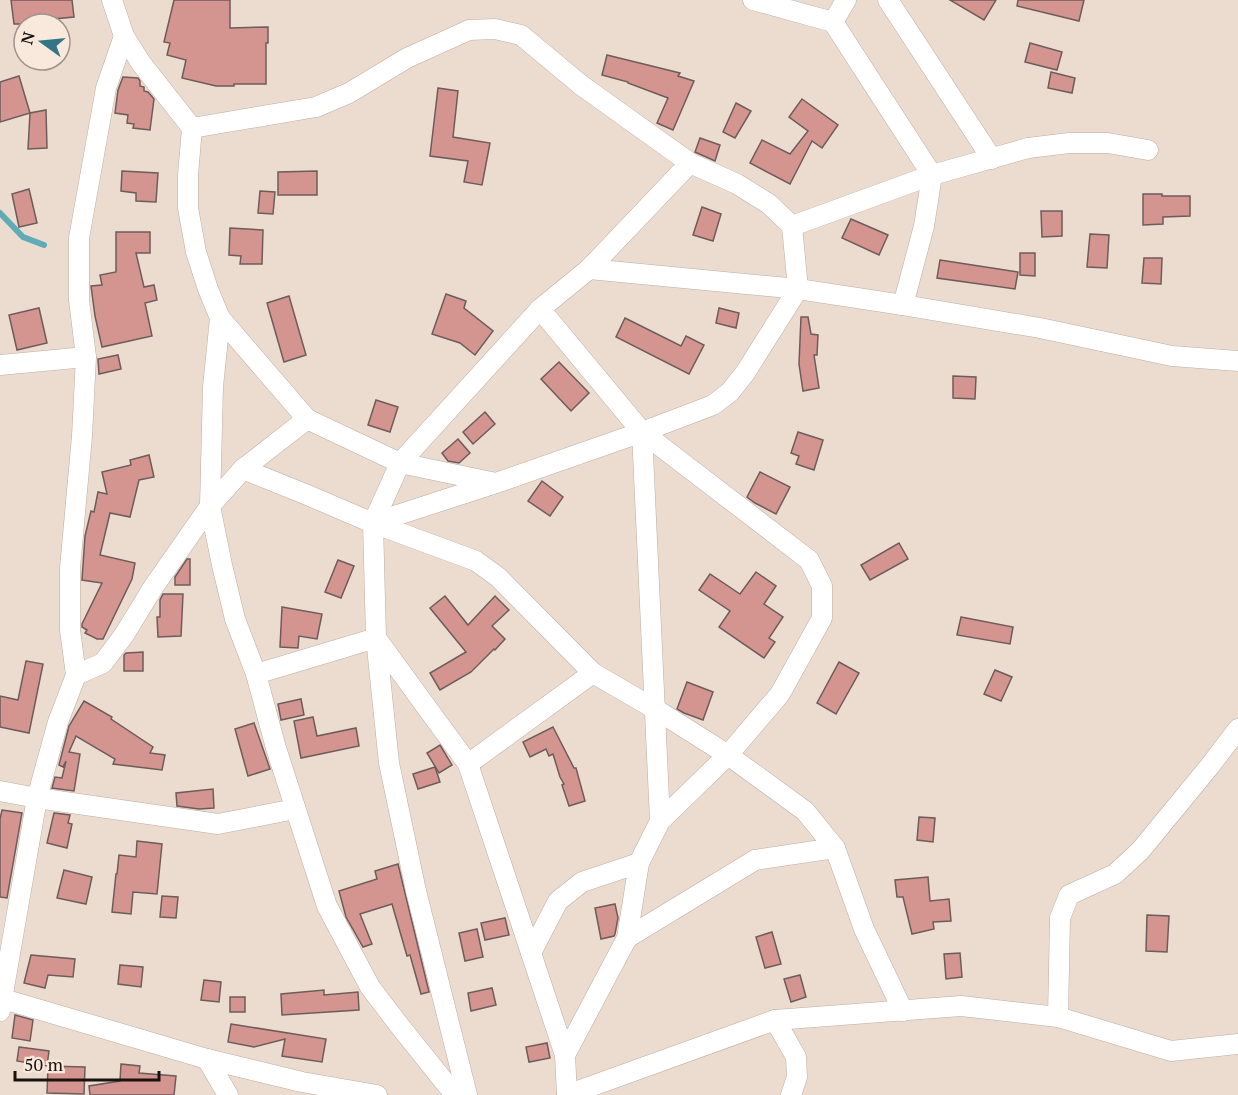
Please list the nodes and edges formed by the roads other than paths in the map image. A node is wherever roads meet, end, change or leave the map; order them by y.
1 (112, 0) edge
2 (753, 0) edge
3 (846, 0) edge
4 (888, 0) edge
5 (833, 22) junction
6 (124, 36) junction
7 (192, 128) junction
8 (1148, 150) dead end
9 (992, 159) junction
10 (690, 163) junction
11 (932, 175) junction
12 (792, 226) junction
13 (589, 269) junction
14 (798, 289) junction
15 (903, 305) junction
16 (540, 309) junction
17 (220, 318) junction
18 (86, 357) junction
19 (1238, 361) edge
20 (0, 364) edge
21 (308, 419) junction
22 (642, 432) junction
23 (400, 464) junction
24 (243, 469) junction
25 (496, 483) junction
26 (210, 506) junction
27 (373, 523) junction
28 (376, 638) junction
29 (593, 673) junction
30 (256, 674) junction
31 (76, 675) junction
32 (656, 709) junction
33 (1238, 729) edge
34 (728, 755) junction
35 (468, 764) junction
36 (0, 791) edge
37 (37, 798) junction
38 (295, 809) junction
39 (660, 821) junction
40 (835, 848) junction
41 (639, 863) junction
42 (627, 939) junction
43 (531, 953) junction
44 (1, 1002) edge
45 (903, 1011) junction
46 (1058, 1017) junction
47 (775, 1020) junction
48 (1238, 1044) edge
49 (565, 1055) junction
50 (207, 1059) junction
51 (228, 1095) edge
52 (377, 1095) edge
53 (455, 1095) edge
54 (467, 1095) edge
55 (567, 1095) edge
56 (791, 1095) edge

1 - 6 street
2 - 5 street
3 - 5 street
4 - 9 street
5 - 11 street
6 - 7 street
6 - 18 street
7 - 10 street
7 - 17 street
8 - 9 street
9 - 11 street
10 - 12 street
10 - 13 street
11 - 12 street
11 - 15 street
12 - 14 street
13 - 14 street
13 - 16 street
14 - 15 street
14 - 22 street
15 - 19 street
16 - 22 street
16 - 23 street
17 - 21 street
17 - 26 street
18 - 20 street
18 - 31 street
21 - 23 street
21 - 24 street
22 - 25 street
22 - 32 street
22 - 34 street
23 - 25 street
23 - 27 street
24 - 26 street
24 - 27 street
25 - 27 street
26 - 30 street
26 - 31 street
27 - 28 street
27 - 29 street
28 - 30 street
28 - 35 street
28 - 54 street
29 - 32 street
29 - 35 street
30 - 38 street
31 - 37 street
32 - 34 street
32 - 39 street
33 - 46 street
34 - 39 street
34 - 40 street
35 - 43 street
36 - 37 street
37 - 38 street
37 - 44 street
38 - 53 street
39 - 41 street
40 - 42 street
40 - 45 street
41 - 42 street
41 - 43 street
42 - 49 street
43 - 49 street
44 - 50 street
45 - 46 street
45 - 47 street
46 - 48 street
47 - 55 street
47 - 56 street
49 - 55 street
50 - 51 street
50 - 52 street

